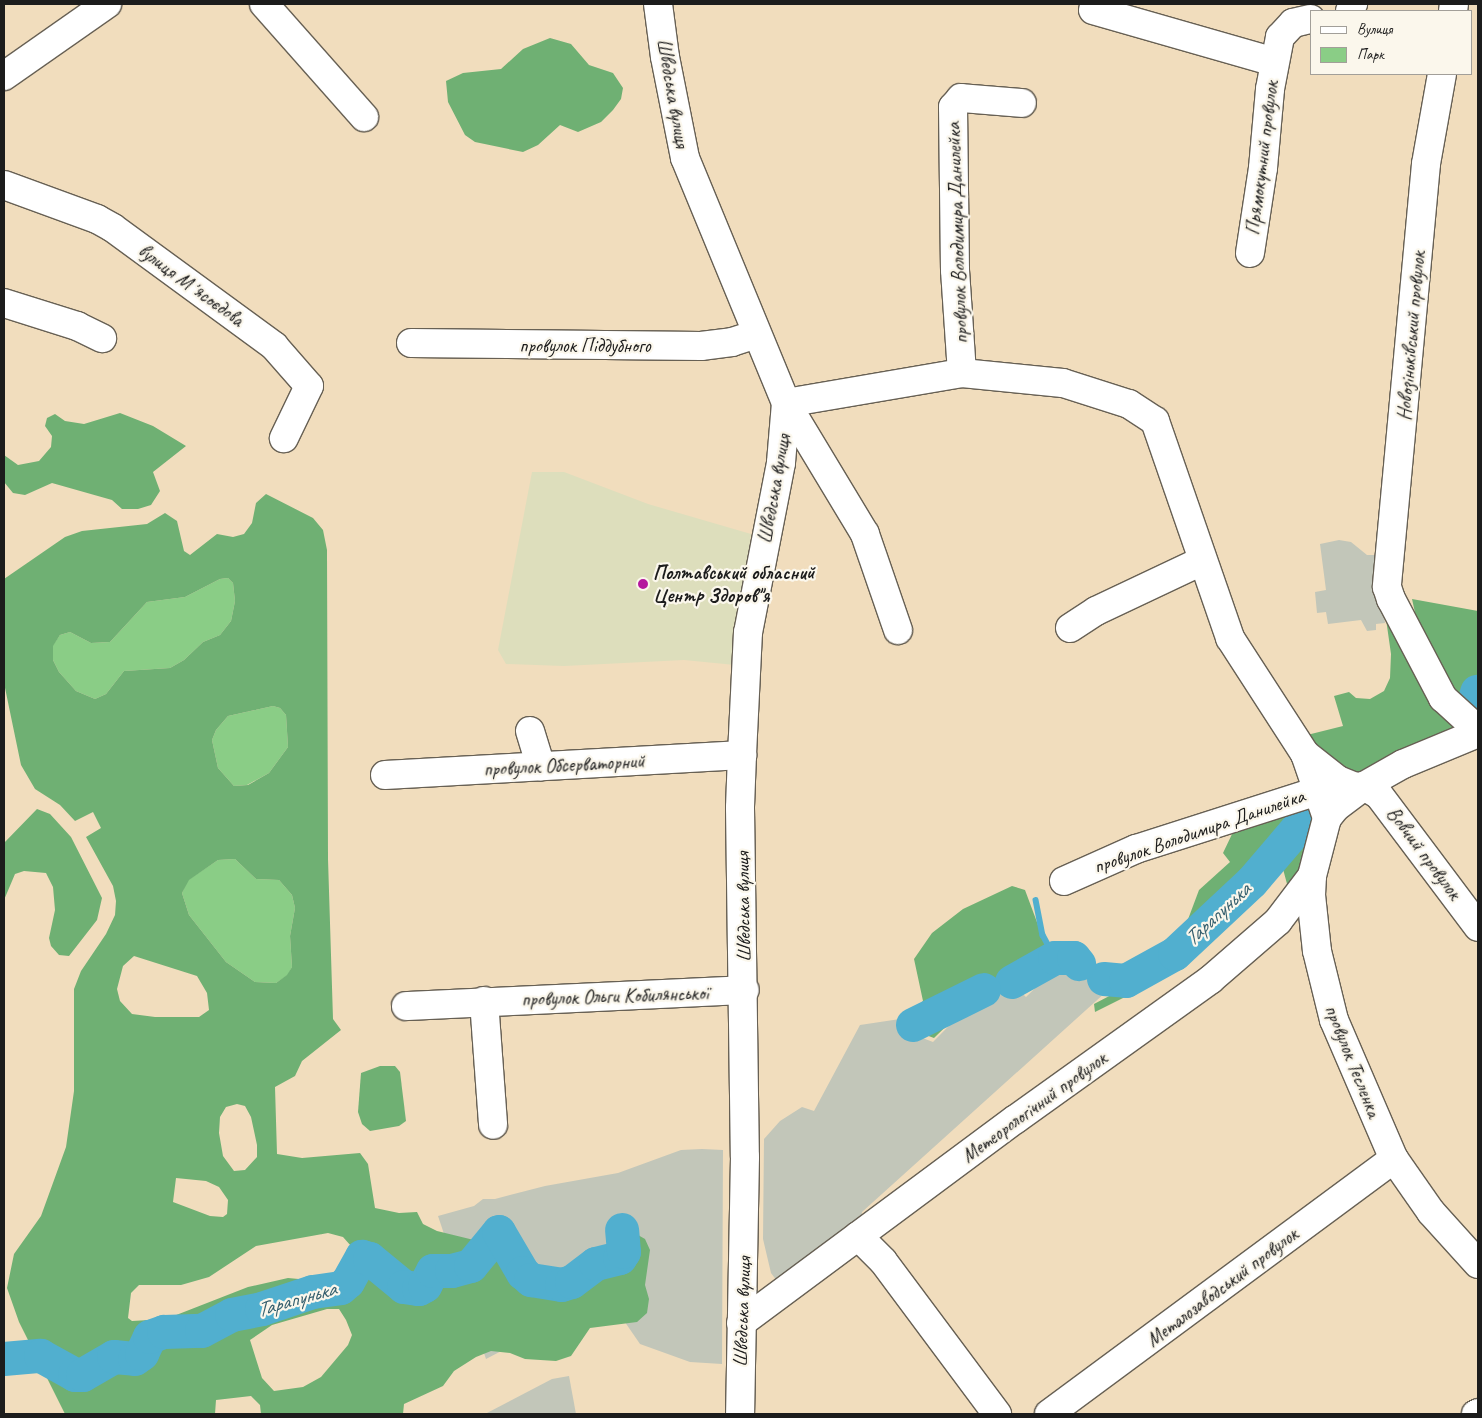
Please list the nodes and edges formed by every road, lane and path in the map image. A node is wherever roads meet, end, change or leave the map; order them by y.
1 (106, 4) edge
2 (264, 4) edge
3 (658, 4) edge
4 (1093, 10) dead end
5 (1310, 18) edge
6 (1274, 62) junction
7 (1442, 75) edge
8 (4, 76) edge
9 (1022, 103) dead end
10 (364, 117) dead end
11 (4, 185) edge
12 (1250, 253) dead end
13 (4, 303) edge
14 (757, 334) junction
15 (102, 338) dead end
16 (411, 343) dead end
17 (962, 373) junction
18 (786, 403) junction
19 (284, 438) dead end
20 (1202, 561) junction
21 (1070, 628) dead end
22 (898, 630) dead end
23 (530, 731) dead end
24 (1478, 732) edge
25 (1305, 754) junction
26 (742, 756) junction
27 (541, 766) junction
28 (385, 774) dead end
29 (1364, 786) junction
30 (1318, 791) junction
31 (1327, 818) junction
32 (1312, 876) junction
33 (1064, 881) dead end
34 (1478, 927) edge
35 (745, 990) junction
36 (484, 1001) junction
37 (406, 1006) dead end
38 (493, 1126) dead end
39 (1394, 1159) junction
40 (858, 1236) junction
41 (1478, 1264) edge
42 (742, 1323) junction
43 (740, 1414) edge
44 (997, 1414) edge
45 (1049, 1414) edge

1 - 8 street
2 - 10 street
3 - 14 street, Шведська вулиця
4 - 6 street, Прямокутний провулок
5 - 6 street, Прямокутний провулок
6 - 12 street, Прямокутний провулок
7 - 24 street, Новозіньківський провулок
9 - 17 street, провулок Володимира Данилейка
11 - 19 street, вулиця Мʼясоєдова
13 - 15 street
14 - 16 street, провулок Піддубного
14 - 18 street, Шведська вулиця
17 - 18 street, провулок Володимира Данилейка
17 - 20 street, провулок Володимира Данилейка
18 - 22 street, Шведська вулиця
18 - 26 street, Шведська вулиця
20 - 21 street
20 - 25 street, провулок Володимира Данилейка
23 - 27 street
24 - 29 street
25 - 29 street
25 - 30 street, провулок Володимира Данилейка
26 - 27 street, провулок Обсерваторний
26 - 35 street, Шведська вулиця
27 - 28 street, провулок Обсерваторний
29 - 31 street
29 - 34 street, Вовчий провулок
30 - 31 street
30 - 33 street, провулок Володимира Данилейка
31 - 32 street, провулок Тесленка
32 - 39 street, провулок Тесленка
32 - 40 street, Метеорологічний провулок
35 - 36 street, провулок Ольги Кобилянської
35 - 42 street, Шведська вулиця
36 - 37 street, провулок Ольги Кобилянської
36 - 38 street
39 - 41 street, провулок Тесленка
39 - 45 street, Металозаводський провулок
40 - 42 street, Метеорологічний провулок
40 - 44 street
42 - 43 street, Шведська вулиця

